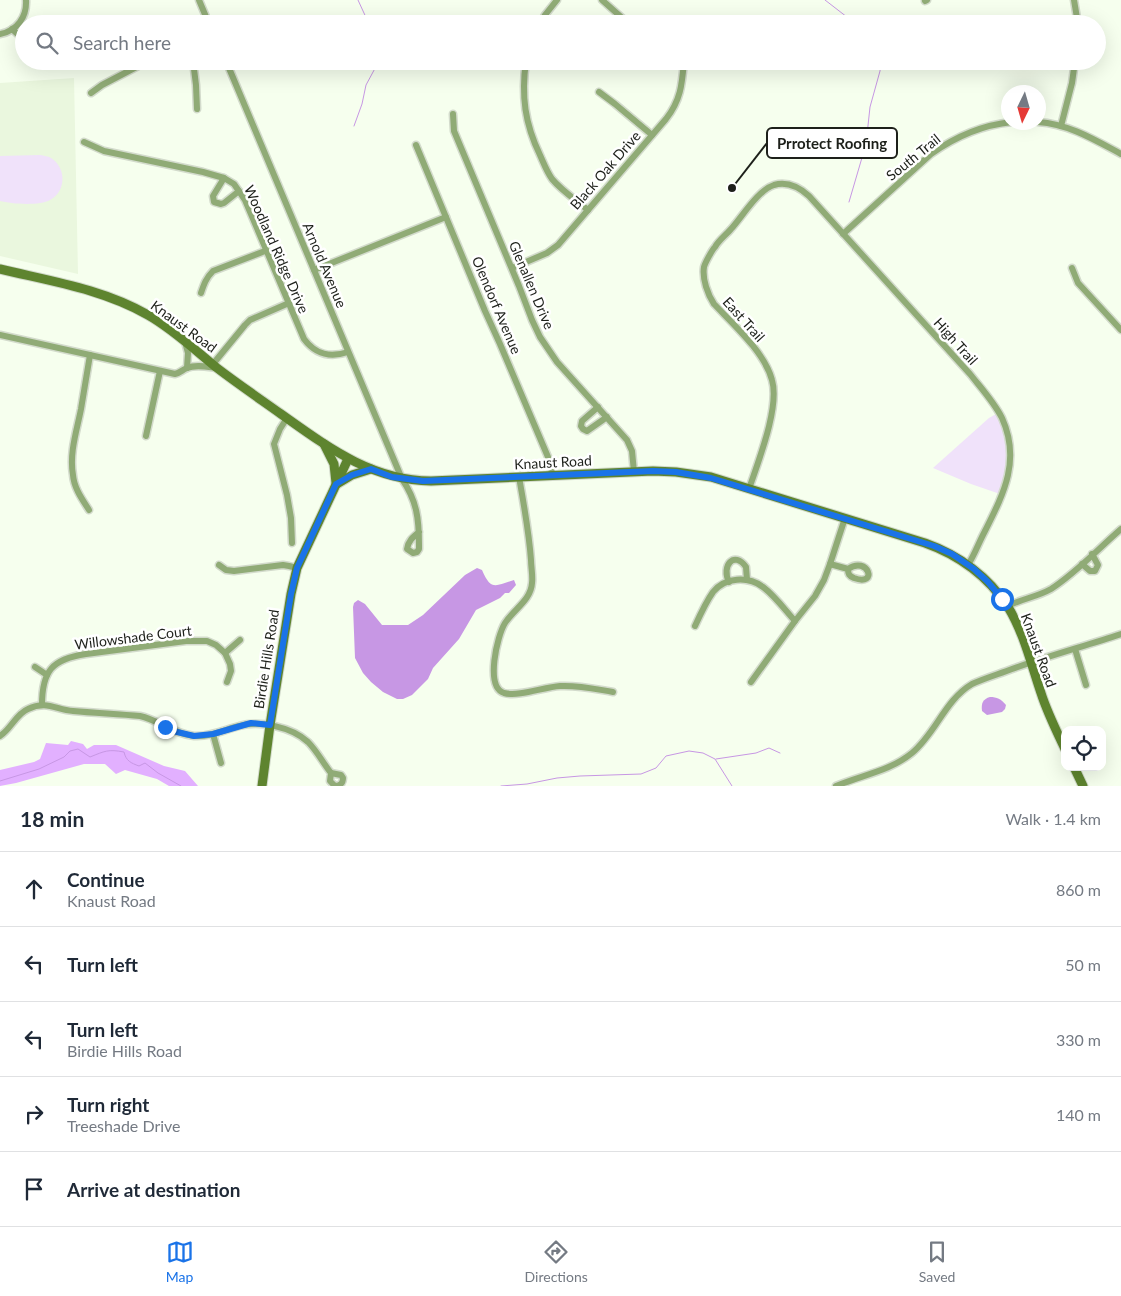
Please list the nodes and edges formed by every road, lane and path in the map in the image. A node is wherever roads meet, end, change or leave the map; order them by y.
1 (26, 0) edge
2 (199, 0) edge
3 (557, 0) edge
4 (602, 0) edge
5 (1074, 0) edge
6 (24, 15) edge
7 (205, 15) edge
8 (545, 15) edge
9 (619, 15) edge
10 (1076, 15) edge
11 (15, 27) edge
12 (12, 29) junction
13 (15, 32) edge
14 (0, 34) edge
15 (131, 70) edge
16 (194, 70) edge
17 (230, 70) edge
18 (525, 70) edge
19 (683, 70) edge
20 (1074, 70) edge
21 (599, 92) dead end
22 (91, 93) dead end
23 (196, 109) dead end
24 (453, 114) dead end
25 (1046, 123) edge
26 (1001, 124) edge
27 (1061, 126) junction
28 (652, 135) junction
29 (84, 142) dead end
30 (416, 145) dead end
31 (1121, 154) edge
32 (224, 178) junction
33 (773, 185) joint
34 (239, 191) junction
35 (588, 210) junction
36 (446, 217) junction
37 (842, 234) junction
38 (265, 250) junction
39 (512, 268) junction
40 (1072, 268) dead end
41 (0, 270) edge
42 (314, 270) junction
43 (201, 293) dead end
44 (289, 303) junction
45 (1121, 330) edge
46 (0, 335) edge
47 (185, 342) junction
48 (348, 352) junction
49 (90, 355) junction
50 (215, 366) junction
51 (187, 368) junction
52 (160, 371) junction
53 (598, 407) junction
54 (607, 417) junction
55 (287, 418) junction
56 (146, 436) dead end
57 (324, 444) junction
58 (348, 458) junction
59 (371, 469) junction
60 (634, 472) junction
61 (552, 476) junction
62 (519, 477) junction
63 (402, 479) junction
64 (336, 484) junction
65 (749, 489) junction
66 (89, 510) dead end
67 (845, 518) junction
68 (1121, 529) edge
69 (418, 532) dead end
70 (292, 543) dead end
71 (1092, 554) junction
72 (830, 564) junction
73 (1082, 564) junction
74 (968, 565) junction
75 (220, 566) dead end
76 (297, 568) junction
77 (848, 569) dead end
78 (747, 580) junction
79 (729, 582) junction
80 (1008, 606) junction
81 (795, 621) junction
82 (695, 626) dead end
83 (1121, 634) edge
84 (240, 640) dead end
85 (1075, 649) junction
86 (225, 653) junction
87 (1031, 662) junction
88 (35, 667) dead end
89 (47, 675) junction
90 (226, 682) dead end
91 (751, 682) dead end
92 (1086, 685) dead end
93 (613, 692) dead end
94 (42, 705) junction
95 (270, 725) junction
96 (213, 734) junction
97 (0, 736) edge
98 (1061, 741) edge
99 (221, 763) dead end
100 (1076, 771) edge
101 (331, 773) junction
102 (262, 786) edge
103 (336, 786) edge
104 (836, 786) edge
105 (1083, 786) edge

1 - 6 street
2 - 7 street
3 - 8 street
4 - 9 street
5 - 10 street
11 - 12 street
12 - 13 street
12 - 14 street
15 - 22 street
16 - 23 street
17 - 42 street, Arnold Avenue
18 - 35 street
19 - 28 street, Black Oak Drive
20 - 27 street
21 - 28 street
24 - 39 street, Glenallen Drive
25 - 27 street
26 - 37 street, South Trail
27 - 31 street
28 - 35 street, Black Oak Drive
29 - 32 street, Woodland Ridge Drive
30 - 36 street, Olendorf Avenue
32 - 34 street, Woodland Ridge Drive
32 - 34 street
33 - 37 street, High Trail
33 - 65 street, East Trail
34 - 38 street, Woodland Ridge Drive
35 - 39 street, Black Oak Drive
36 - 42 street
36 - 61 street, Olendorf Avenue
37 - 74 street, High Trail
38 - 43 street
38 - 44 street, Woodland Ridge Drive
39 - 53 street, Glenallen Drive
40 - 45 street
41 - 47 main road, Knaust Road
42 - 48 street, Arnold Avenue
44 - 48 street, Woodland Ridge Drive
44 - 50 street
46 - 49 street
47 - 50 main road, Knaust Road
47 - 51 street
48 - 63 street, Arnold Avenue
49 - 52 street
49 - 66 street
50 - 51 street
50 - 55 main road, Knaust Road
51 - 52 street
52 - 56 street
53 - 54 street, Glenallen Drive
53 - 54 street
54 - 60 street, Glenallen Drive
55 - 57 main road, Knaust Road
55 - 70 street
57 - 58 main road, Knaust Road
57 - 64 main road
58 - 59 main road, Knaust Road
58 - 64 main road, Birdie Hills Road
59 - 63 main road, Knaust Road
59 - 64 main road
60 - 61 main road, Knaust Road
60 - 65 main road, Knaust Road
61 - 62 main road, Knaust Road
62 - 63 main road, Knaust Road
62 - 93 street
63 - 69 street, Arnold Avenue
64 - 76 main road, Birdie Hills Road
65 - 67 main road, Knaust Road
67 - 72 street
67 - 74 main road, Knaust Road
68 - 71 street
71 - 73 street
71 - 73 street
72 - 77 street
72 - 81 street
73 - 80 street
74 - 80 main road, Knaust Road
75 - 76 street
76 - 95 main road, Birdie Hills Road
78 - 79 street
78 - 79 street
78 - 81 street
79 - 82 street
80 - 87 main road, Knaust Road
81 - 91 street
83 - 85 street
84 - 86 street
85 - 87 street
85 - 92 street
86 - 89 street, Willowshade Court
86 - 90 street
87 - 98 main road, Knaust Road
87 - 104 street
88 - 89 street
89 - 94 street
94 - 96 street
94 - 97 street
95 - 96 street
95 - 101 street
95 - 102 main road, Birdie Hills Road
96 - 99 street
100 - 105 main road
101 - 103 street
101 - 103 street

